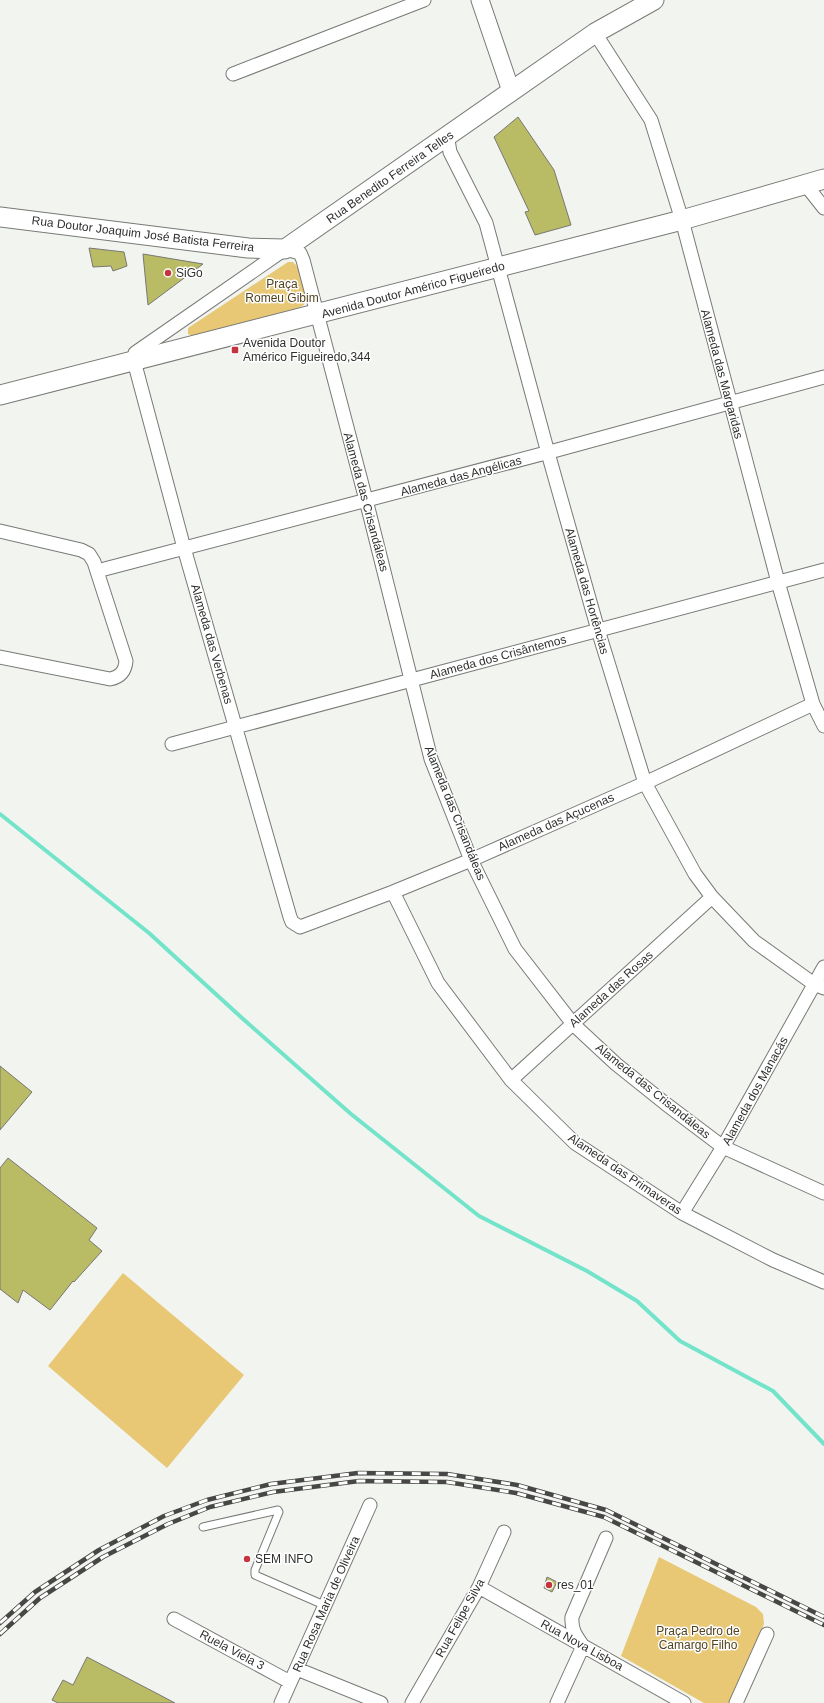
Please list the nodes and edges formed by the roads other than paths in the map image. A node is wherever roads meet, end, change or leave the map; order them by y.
1 (424, 0) edge
2 (480, 0) edge
3 (654, 0) edge
4 (595, 33) junction
5 (233, 74) dead end
6 (511, 92) junction
7 (450, 135) junction
8 (824, 179) edge
9 (805, 184) junction
10 (824, 208) edge
11 (0, 217) edge
12 (682, 220) junction
13 (286, 249) junction
14 (498, 267) junction
15 (317, 315) junction
16 (134, 361) junction
17 (824, 377) edge
18 (0, 396) edge
19 (730, 404) junction
20 (548, 453) junction
21 (366, 500) junction
22 (0, 531) edge
23 (184, 548) junction
24 (824, 570) edge
25 (97, 572) junction
26 (778, 582) junction
27 (598, 630) junction
28 (0, 657) edge
29 (412, 680) junction
30 (813, 704) junction
31 (824, 726) edge
32 (236, 727) junction
33 (172, 744) dead end
34 (645, 783) junction
35 (471, 860) junction
36 (393, 892) junction
37 (712, 897) junction
38 (295, 925) joint
39 (824, 967) edge
40 (819, 986) edge
41 (573, 1024) junction
42 (511, 1080) junction
43 (723, 1147) junction
44 (824, 1193) edge
45 (682, 1213) junction
46 (824, 1282) edge
47 (370, 1505) dead end
48 (203, 1526) dead end
49 (504, 1532) dead end
50 (606, 1538) dead end
51 (479, 1588) junction
52 (324, 1605) junction
53 (174, 1619) dead end
54 (767, 1634) dead end
55 (583, 1646) junction
56 (297, 1669) junction
57 (290, 1682) junction
58 (281, 1703) edge
59 (380, 1703) edge
60 (412, 1703) edge
61 (557, 1703) edge
62 (684, 1703) edge
63 (736, 1703) edge

1 - 5 street
2 - 6 street
3 - 4 main road, Rua Benedito Ferreira Telles
4 - 6 main road, Rua Benedito Ferreira Telles
4 - 12 street, Alameda das Margaridas
6 - 7 main road, Rua Benedito Ferreira Telles
7 - 13 main road, Rua Benedito Ferreira Telles
7 - 14 street, Alameda das Hortências
8 - 9 main road, Avenida Doutor Américo Figueiredo
9 - 10 street
9 - 12 main road, Avenida Doutor Américo Figueiredo
11 - 13 main road, Rua Doutor Joaquim José Batista Ferreira
12 - 14 main road, Avenida Doutor Américo Figueiredo
12 - 19 street, Alameda das Margaridas
13 - 15 street, Alameda das Crisandáleas
13 - 16 street, Rua Benedito Ferreira Telles
14 - 15 main road, Avenida Doutor Américo Figueiredo
14 - 20 street, Alameda das Hortências
15 - 16 main road, Avenida Doutor Américo Figueiredo
15 - 21 street, Alameda das Crisandáleas
16 - 18 main road, Avenida Doutor Américo Figueiredo
16 - 23 street, Alameda das Verbenas
17 - 19 street, Alameda das Angélicas
19 - 20 street, Alameda das Angélicas
19 - 26 street, Alameda das Margaridas
20 - 21 street, Alameda das Angélicas
20 - 27 street, Alameda das Hortências
21 - 23 street, Alameda das Angélicas
21 - 29 street, Alameda das Crisandáleas
22 - 25 street
23 - 25 street, Alameda das Angélicas
23 - 32 street, Alameda das Verbenas
24 - 26 street, Alameda dos Crisântemos
25 - 28 street
26 - 27 street, Alameda dos Crisântemos
26 - 30 street, Alameda das Margaridas
27 - 29 street, Alameda dos Crisântemos
27 - 34 street, Alameda das Hortências
29 - 32 street, Alameda dos Crisântemos
29 - 35 street, Alameda das Crisandáleas
30 - 31 street, Alameda das Margaridas
30 - 34 street, Alameda das Açucenas
32 - 33 street, Alameda dos Crisântemos
32 - 38 street, Alameda das Verbenas
34 - 35 street, Alameda das Açucenas
34 - 37 street, Alameda das Hortências
35 - 36 street, Alameda das Açucenas
35 - 41 street, Alameda das Crisandáleas
36 - 38 street, Alameda das Açucenas
36 - 42 street, Alameda das Primaveras
37 - 40 street, Alameda das Hortências
37 - 41 street, Alameda das Rosas
39 - 40 street, Alameda dos Manacás
40 - 43 street, Alameda dos Manacás
41 - 42 street, Alameda das Rosas
41 - 43 street, Alameda das Crisandáleas
42 - 45 street, Alameda das Primaveras
43 - 44 street, Alameda das Crisandáleas
43 - 45 street, Alameda dos Manacás
45 - 46 street, Alameda das Primaveras
47 - 52 street, Rua Rosa Maria de Oliveira
48 - 52 lane
49 - 51 street, Rua Felipe Silva
50 - 55 street
51 - 55 street, Rua Nova Lisboa
51 - 60 street, Rua Felipe Silva
52 - 56 street, Rua Rosa Maria de Oliveira
53 - 57 street, Ruela Viela 3
54 - 63 street
55 - 61 street
55 - 62 street, Rua Nova Lisboa
56 - 57 street, Rua Rosa Maria de Oliveira
56 - 59 street
57 - 58 street, Rua Rosa Maria de Oliveira

